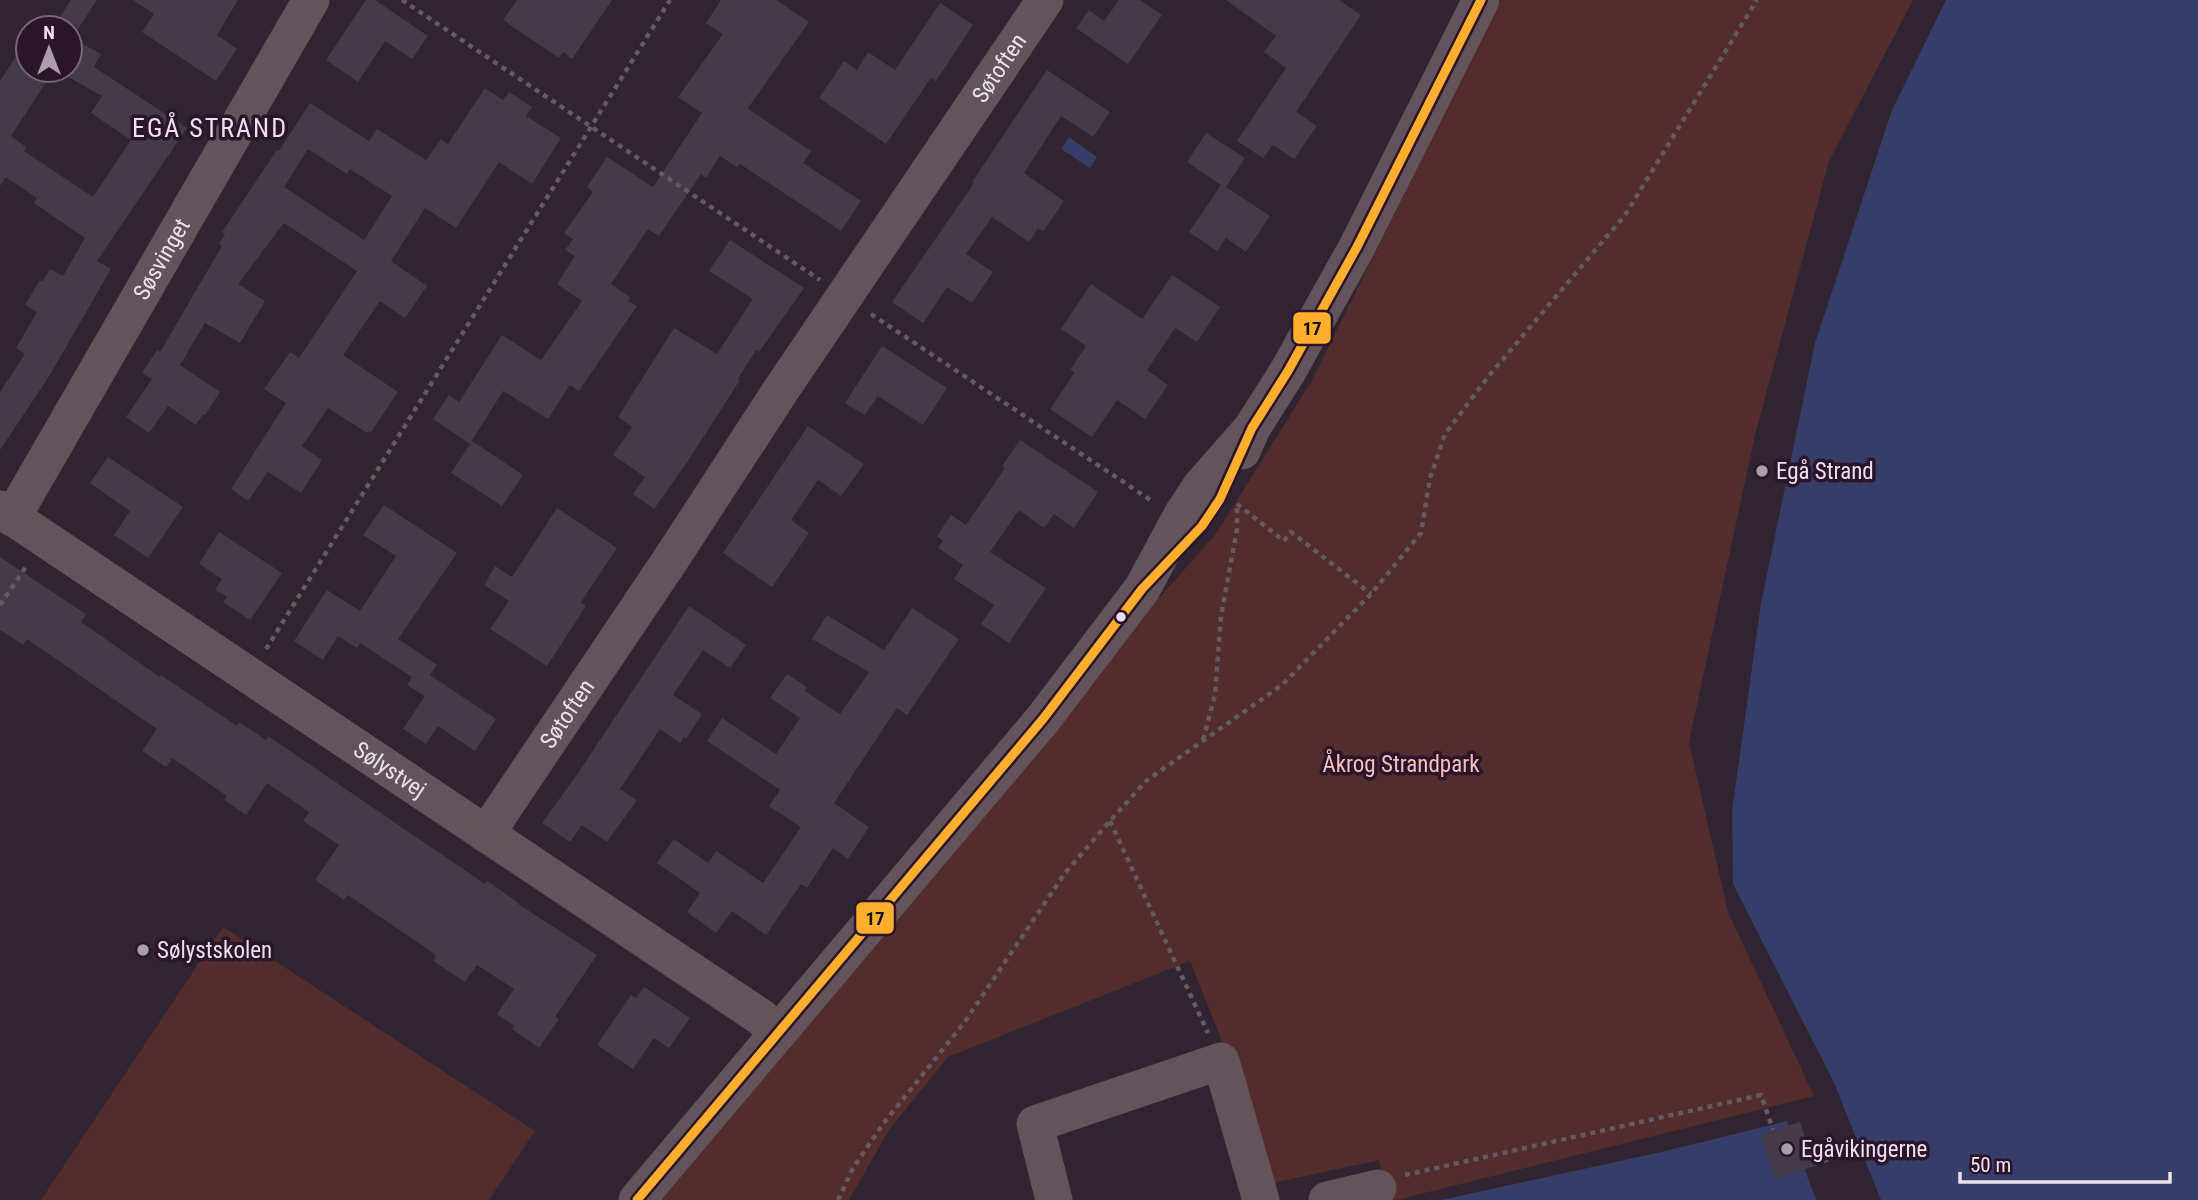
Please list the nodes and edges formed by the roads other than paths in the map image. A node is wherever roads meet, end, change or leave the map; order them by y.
1 (311, 0) edge
2 (1045, 0) edge
3 (1481, 0) edge
4 (1252, 428) junction
5 (6, 514) edge
6 (1142, 589) junction
7 (486, 834) junction
8 (779, 1032) junction
9 (1378, 1188) road end
10 (637, 1200) edge
11 (1054, 1200) edge
12 (1261, 1200) edge
13 (1327, 1200) edge

1 - 5 street, Søsvinget
2 - 7 street, Søtoften
3 - 4 street
4 - 6 street
4 - 6 street
5 - 7 street, Sølystvej
6 - 8 street
7 - 8 street, Sølystvej
8 - 10 street
9 - 13 street
11 - 12 street

